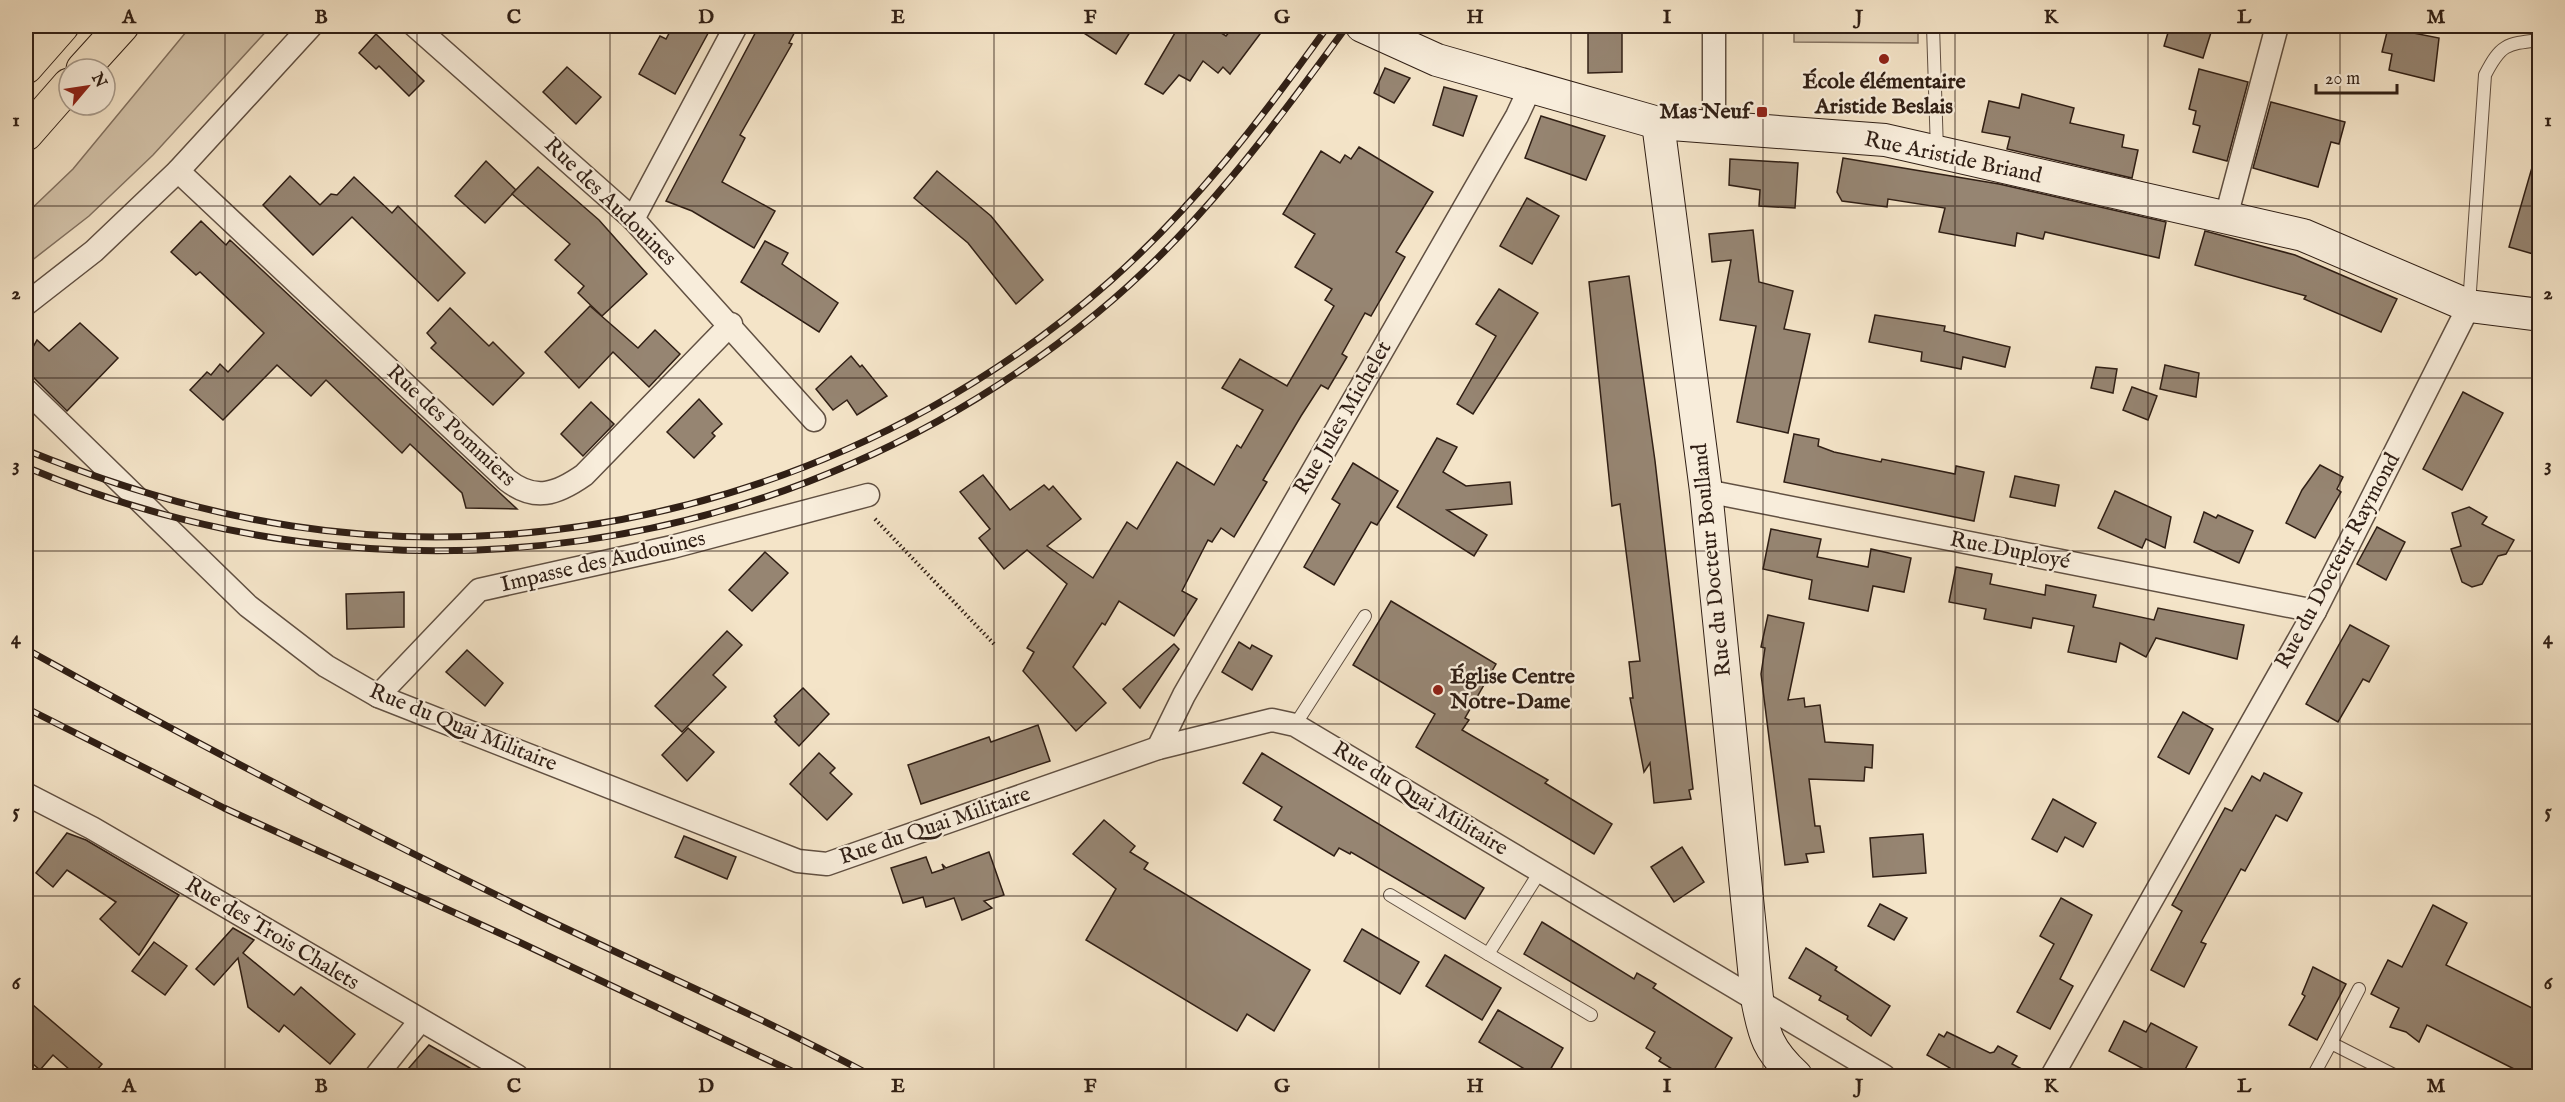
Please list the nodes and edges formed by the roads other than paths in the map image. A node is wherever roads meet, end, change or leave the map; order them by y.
1 (62, 26) edge
2 (122, 26) edge
3 (311, 26) edge
4 (415, 26) edge
5 (736, 26) edge
6 (1714, 26) edge
7 (1933, 26) edge
8 (2277, 26) edge
9 (1373, 31) edge
10 (2540, 39) edge
11 (94, 57) edge
12 (26, 68) edge
13 (1530, 88) junction
14 (57, 99) edge
15 (1658, 123) junction
16 (1714, 126) junction
17 (26, 134) edge
18 (1937, 152) junction
19 (178, 171) junction
20 (2226, 217) junction
21 (633, 219) junction
22 (26, 304) edge
23 (2469, 306) junction
24 (2540, 315) edge
25 (731, 324) junction
26 (26, 390) edge
27 (814, 420) dead end
28 (1706, 491) junction
29 (868, 495) road end
30 (2314, 610) junction
31 (1365, 616) dead end
32 (378, 696) junction
33 (1295, 725) junction
34 (1158, 748) junction
35 (26, 794) edge
36 (1541, 870) junction
37 (1390, 895) dead end
38 (1488, 954) junction
39 (2359, 989) dead end
40 (1757, 998) junction
41 (1591, 1015) dead end
42 (420, 1021) junction
43 (2331, 1043) junction
44 (375, 1077) edge
45 (517, 1077) edge
46 (1796, 1077) edge
47 (1884, 1077) edge
48 (2052, 1077) edge
49 (2313, 1077) edge
50 (2396, 1077) edge

1 - 12 highway
2 - 11 highway
3 - 19 street
4 - 21 street, Rue des Audouines
5 - 21 street
6 - 16 street
7 - 18 lane
8 - 20 street
9 - 13 street, Rue Aristide Briand
10 - 23 lane, Rue du Docteur Raymond
13 - 15 street, Rue Aristide Briand
13 - 34 street, Rue Jules Michelet
14 - 17 highway
15 - 16 street, Rue Aristide Briand
15 - 28 street, Rue du Docteur Boulland
16 - 18 street, Rue Aristide Briand
18 - 20 street, Rue Aristide Briand
19 - 22 street
19 - 25 street, Rue des Pommiers
20 - 23 street, Rue Aristide Briand
21 - 25 street, Rue des Audouines
23 - 24 street, Rue Aristide Briand
23 - 30 street, Rue du Docteur Raymond
25 - 27 street, Rue des Audouines
26 - 32 street, Rue du Quai Militaire
28 - 30 street, Rue Duployé
28 - 40 street, Rue du Docteur Boulland
29 - 32 street, Impasse des Audouines
30 - 48 street, Rue du Docteur Raymond
31 - 33 lane
32 - 34 street, Rue du Quai Militaire
33 - 34 street, Rue du Quai Militaire
33 - 36 street, Rue du Quai Militaire
35 - 42 street, Rue des Trois Chalets
36 - 38 lane
36 - 40 street, Rue du Quai Militaire
37 - 38 lane
38 - 41 lane
39 - 43 lane
40 - 46 street, Rue du Docteur Boulland
40 - 47 street, Rue du Quai Militaire
42 - 44 street
42 - 45 street, Rue des Trois Chalets
43 - 49 lane
43 - 50 lane

